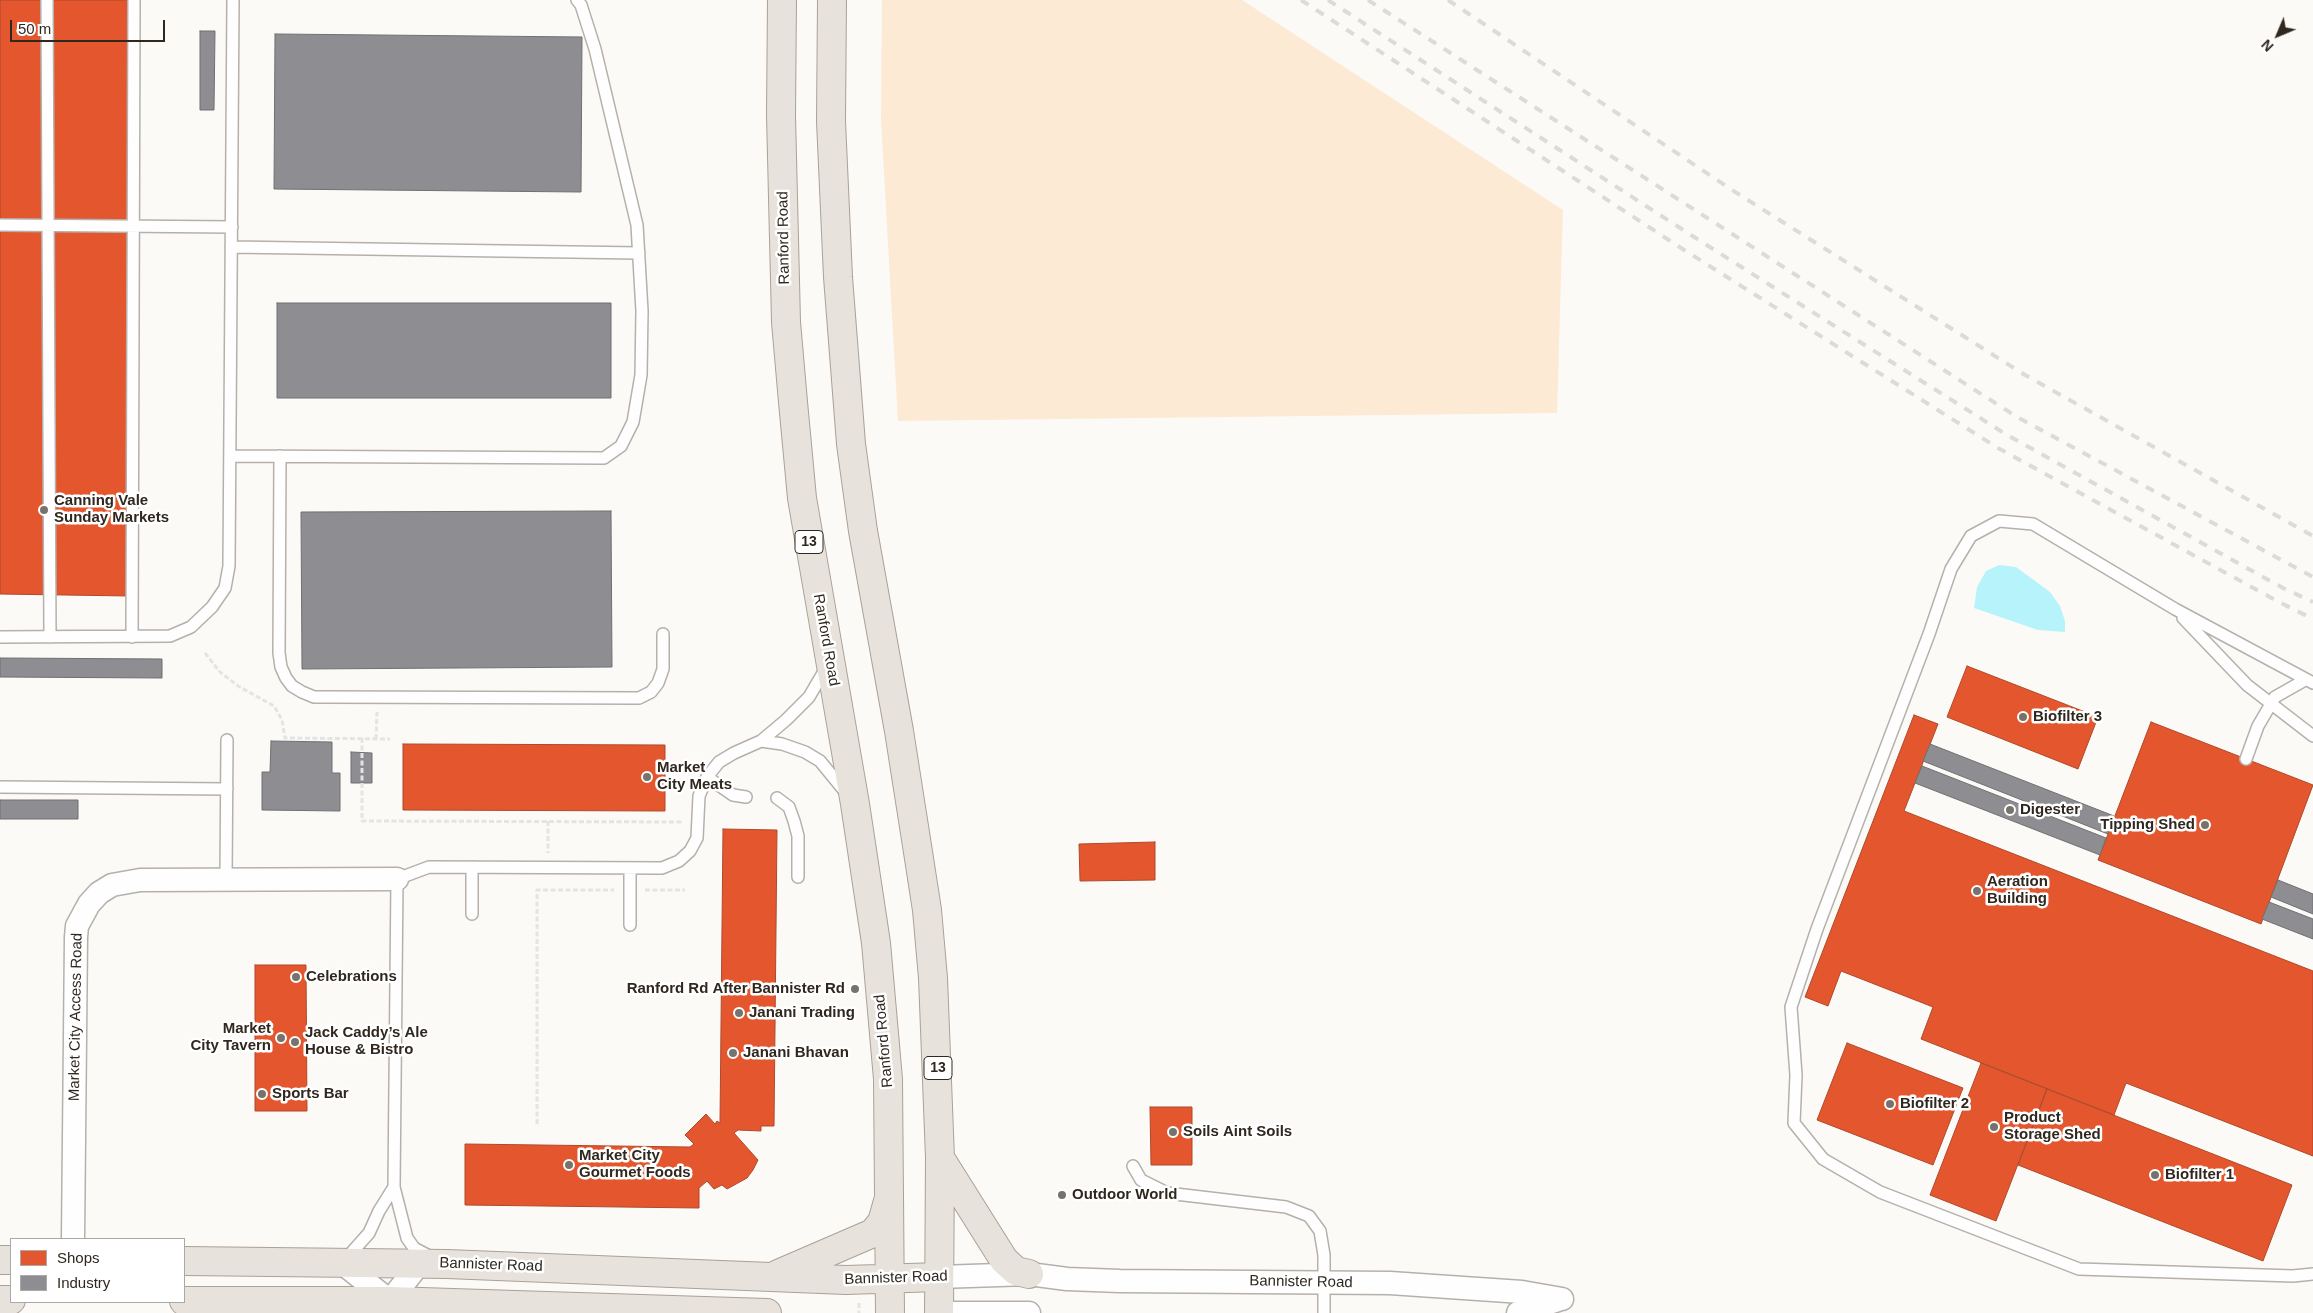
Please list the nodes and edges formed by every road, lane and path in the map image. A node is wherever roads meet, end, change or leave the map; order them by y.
1 (47, 0) edge
2 (134, 0) edge
3 (233, 0) edge
4 (577, 0) edge
5 (782, 0) edge
6 (832, 0) edge
7 (0, 225) edge
8 (48, 225) junction
9 (134, 226) junction
10 (232, 227) junction
11 (231, 247) junction
12 (639, 253) junction
13 (230, 456) junction
14 (280, 456) junction
15 (2175, 609) junction
16 (663, 634) dead end
17 (0, 637) edge
18 (50, 637) junction
19 (132, 637) junction
20 (205, 653) dead end
21 (830, 663) junction
22 (2309, 682) edge
23 (377, 698) junction
24 (2271, 704) junction
25 (2313, 736) edge
26 (362, 738) junction
27 (376, 739) junction
28 (390, 739) dead end
29 (227, 740) dead end
30 (761, 741) junction
31 (2246, 759) dead end
32 (707, 777) junction
33 (0, 787) edge
34 (227, 789) junction
35 (746, 797) dead end
36 (777, 798) dead end
37 (855, 804) junction
38 (698, 822) junction
39 (472, 867) junction
40 (630, 868) junction
41 (798, 877) dead end
42 (397, 879) junction
43 (226, 880) junction
44 (630, 890) junction
45 (685, 890) dead end
46 (472, 914) dead end
47 (630, 925) dead end
48 (537, 1124) dead end
49 (940, 1158) junction
50 (1133, 1166) dead end
51 (394, 1187) junction
52 (891, 1193) junction
53 (73, 1238) edge
54 (185, 1261) edge
55 (342, 1263) junction
56 (432, 1264) junction
57 (1029, 1274) junction
58 (2313, 1274) edge
59 (939, 1277) junction
60 (770, 1278) junction
61 (890, 1279) junction
62 (1324, 1283) junction
63 (185, 1301) edge
64 (859, 1303) dead end
65 (389, 1309) edge
66 (623, 1312) edge
67 (767, 1313) edge
68 (859, 1313) edge
69 (890, 1313) edge
70 (926, 1313) edge
71 (939, 1313) edge
72 (1029, 1313) edge
73 (1324, 1313) edge
74 (1518, 1313) edge

1 - 8 lane
2 - 9 lane
3 - 10 lane
4 - 12 lane
5 - 21 main road, Ranford Road / 13
6 - 49 main road, 13
7 - 8 lane
8 - 9 lane
8 - 18 lane
9 - 10 lane
9 - 19 lane
10 - 11 lane
11 - 12 lane
11 - 13 lane
12 - 14 lane
13 - 14 lane
13 - 19 lane
14 - 23 lane
15 - 22 lane
15 - 24 lane
15 - 58 lane
16 - 23 lane
17 - 18 lane
18 - 19 lane
20 - 26 path
21 - 30 lane
21 - 37 main road, Ranford Road / 13
22 - 24 lane
23 - 27 path
24 - 25 lane
24 - 31 lane
26 - 27 path
26 - 38 path
27 - 28 path
29 - 34 lane
30 - 32 lane
30 - 37 lane
32 - 35 lane
32 - 38 lane
33 - 34 lane
34 - 43 lane
36 - 41 lane
37 - 52 main road, Ranford Road / 13
38 - 40 lane
39 - 40 lane
39 - 42 lane
39 - 46 lane
40 - 44 lane
42 - 43 street, Market City Access Road
42 - 51 lane
43 - 53 street, Market City Access Road
44 - 45 path
44 - 47 lane
44 - 48 path
49 - 57 main road
49 - 59 main road, 13
50 - 62 lane
51 - 55 lane
51 - 56 lane
52 - 60 main road
52 - 61 main road, Ranford Road / 13
54 - 55 main road, Bannister Road
55 - 56 main road, Bannister Road
55 - 65 street
56 - 60 main road, Bannister Road
56 - 65 street
57 - 59 street, Bannister Road
57 - 62 street, Bannister Road
59 - 61 main road, Bannister Road
59 - 71 main road, 13
60 - 61 main road, Bannister Road
61 - 69 main road, 13
62 - 73 lane
62 - 74 street, Bannister Road
63 - 65 main road
64 - 68 path
65 - 66 main road
66 - 67 main road
70 - 71 main road
71 - 72 street

